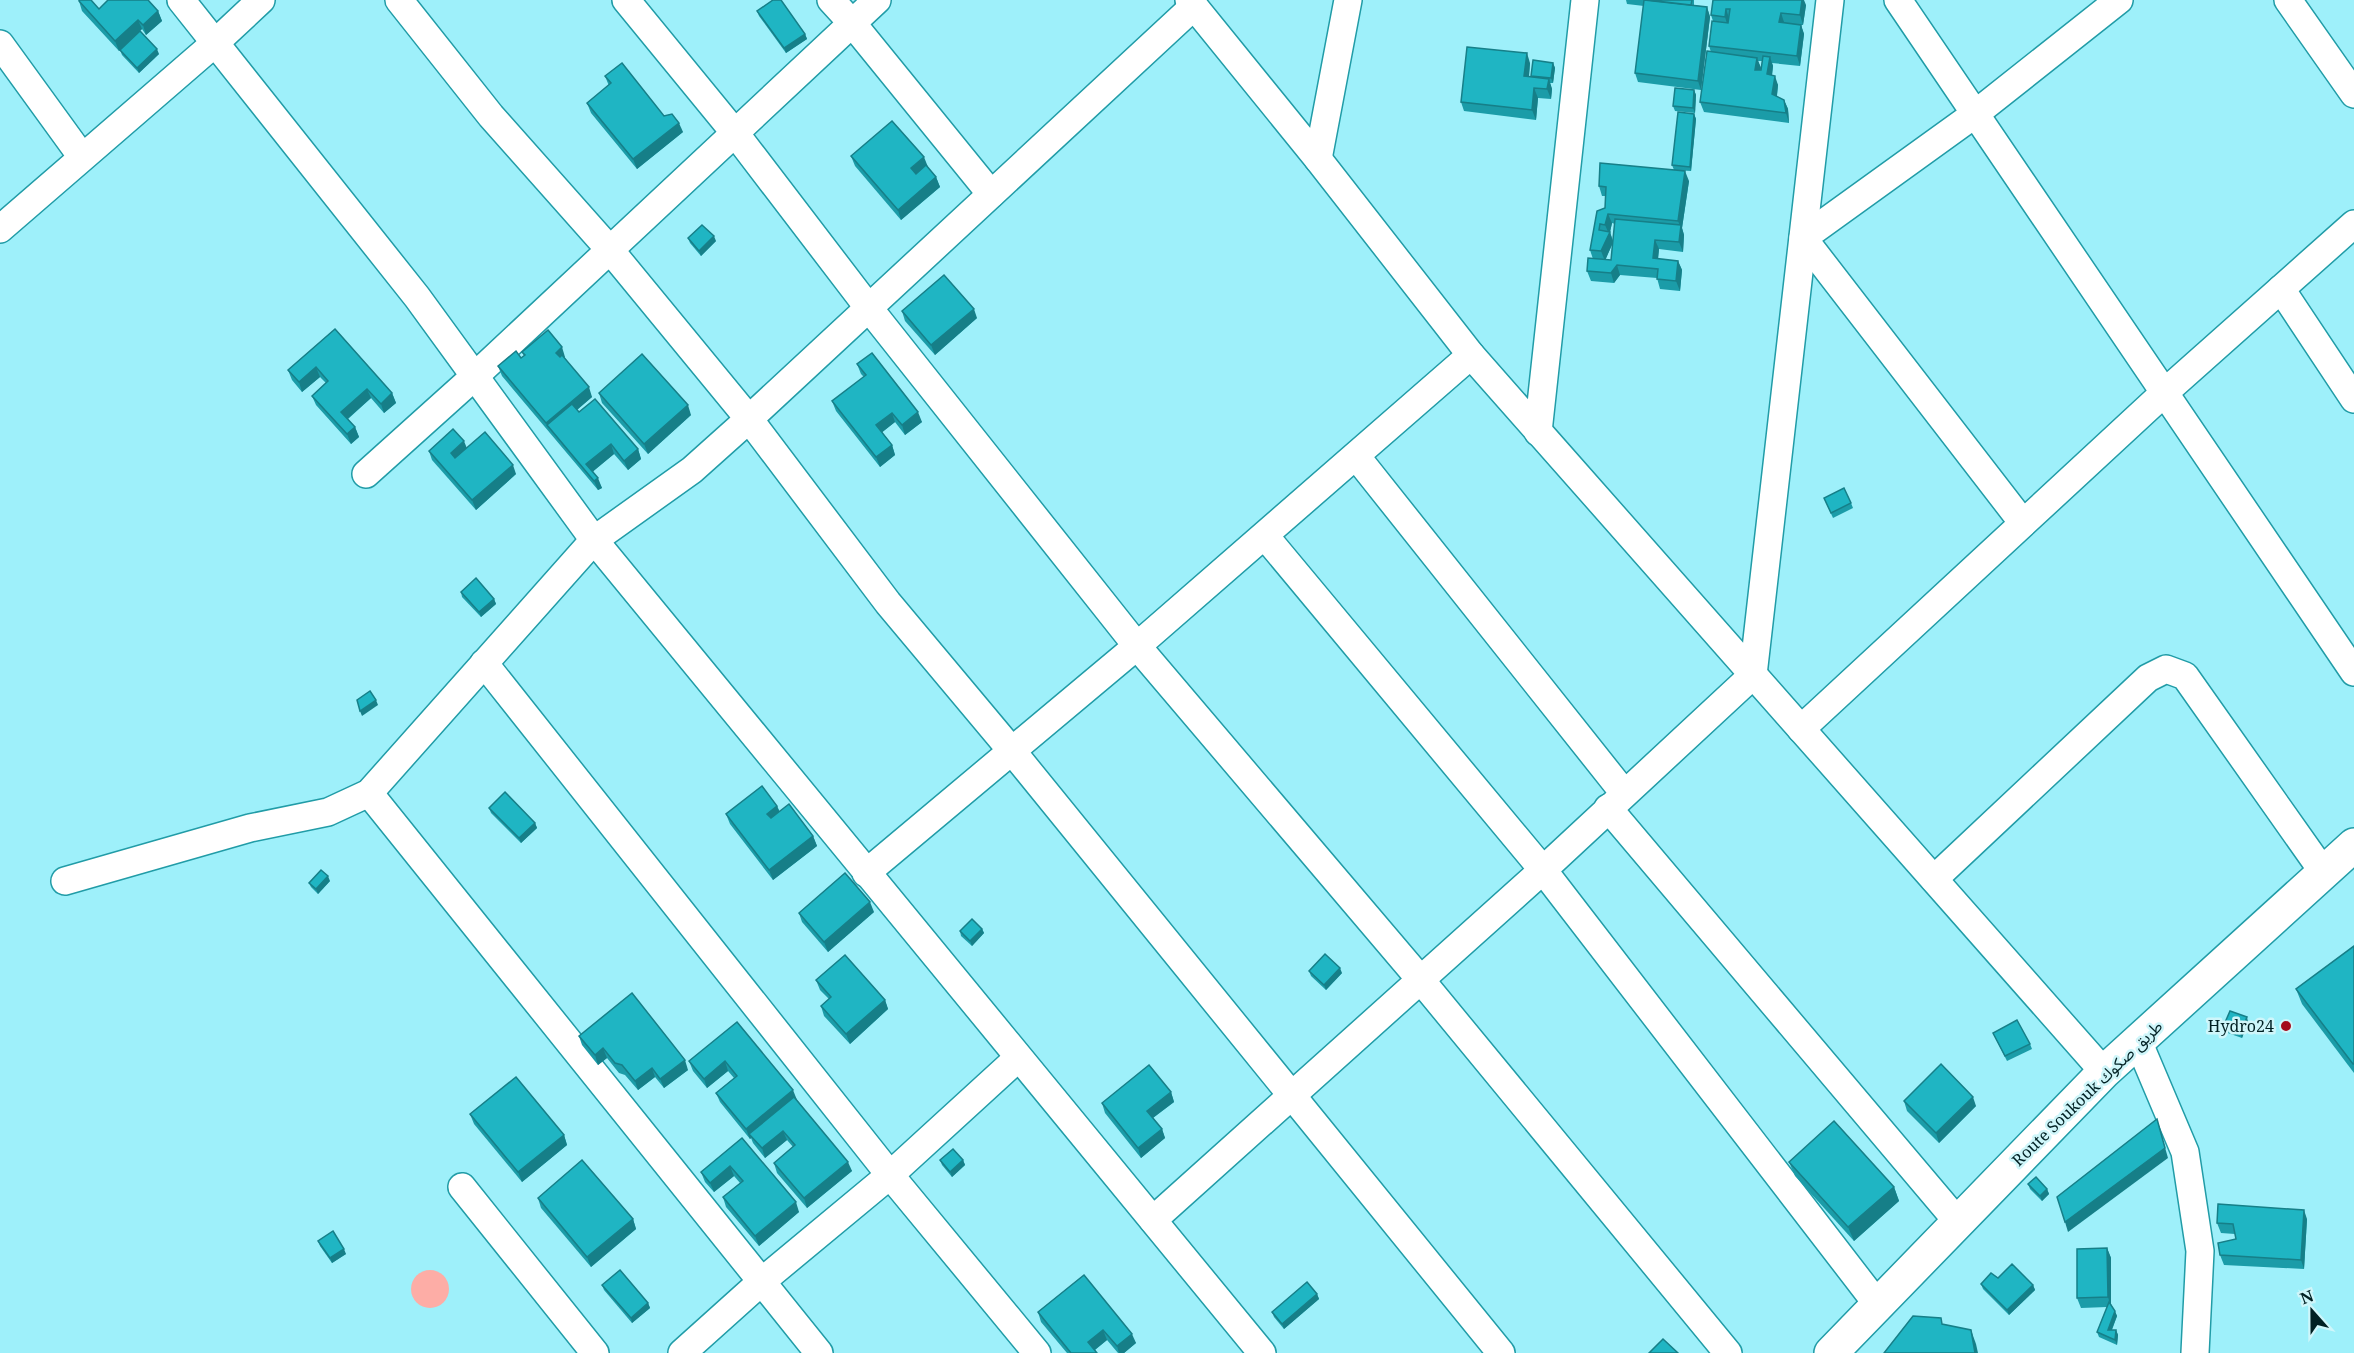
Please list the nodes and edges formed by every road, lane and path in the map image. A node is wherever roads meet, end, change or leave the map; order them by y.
1 (181, 0) edge
2 (261, 0) edge
3 (399, 0) edge
4 (626, 0) edge
5 (831, 0) edge
6 (877, 0) edge
7 (1348, 0) edge
8 (1585, 0) edge
9 (1830, 0) edge
10 (1898, 0) edge
11 (2118, 0) edge
12 (2289, 0) edge
13 (1191, 3) edge
14 (2088, 10) edge
15 (852, 23) junction
16 (215, 43) junction
17 (0, 44) edge
18 (2354, 94) edge
19 (1975, 114) junction
20 (735, 133) junction
21 (82, 157) junction
22 (1318, 159) junction
23 (991, 194) junction
24 (2354, 224) edge
25 (0, 229) edge
26 (1803, 238) junction
27 (610, 250) junction
28 (2281, 289) junction
29 (868, 307) junction
30 (1472, 355) junction
31 (475, 376) junction
32 (2164, 393) junction
33 (2354, 399) edge
34 (749, 419) junction
35 (1538, 432) junction
36 (1356, 456) junction
37 (366, 474) dead end
38 (2023, 523) junction
39 (1265, 536) junction
40 (594, 540) junction
41 (1137, 646) junction
42 (484, 663) junction
43 (2354, 672) edge
44 (1753, 675) junction
45 (1801, 729) junction
46 (1012, 751) junction
47 (369, 793) junction
48 (1616, 800) junction
49 (2354, 845) edge
50 (1543, 870) junction
51 (866, 873) junction
52 (2324, 873) junction
53 (1934, 879) junction
54 (65, 881) dead end
55 (1420, 979) junction
56 (2138, 1041) junction
57 (1018, 1058) junction
58 (2104, 1072) junction
59 (1292, 1095) junction
60 (890, 1175) junction
61 (462, 1187) dead end
62 (1153, 1220) junction
63 (1958, 1222) junction
64 (761, 1282) junction
65 (1878, 1305) junction
66 (595, 1353) edge
67 (682, 1353) edge
68 (819, 1353) edge
69 (1037, 1353) edge
70 (1262, 1353) edge
71 (1502, 1353) edge
72 (1728, 1353) edge
73 (1831, 1353) edge
74 (2195, 1353) edge

1 - 16 street
2 - 16 street
3 - 27 street
4 - 20 street
5 - 15 street
6 - 15 street
7 - 22 street
8 - 35 street
9 - 26 street
10 - 19 street
11 - 14 street
12 - 18 street
13 - 22 street
13 - 23 street
14 - 19 street
15 - 20 street
15 - 23 street
16 - 21 street
16 - 31 street
17 - 21 street
19 - 26 street
19 - 32 street
20 - 27 street
20 - 29 street
21 - 25 street
22 - 30 street
23 - 29 street
24 - 28 street
26 - 38 street
26 - 44 street
27 - 31 street
27 - 34 street
28 - 32 street
28 - 33 street
29 - 34 street
29 - 41 street
30 - 35 street
30 - 36 street
31 - 37 street
31 - 40 street
32 - 38 street
32 - 43 street
34 - 40 street
34 - 46 street
35 - 44 street
36 - 39 street
36 - 48 street
38 - 45 street
39 - 41 street
39 - 50 street
40 - 42 street
40 - 51 street
41 - 46 street
41 - 55 street
42 - 47 street
42 - 60 street
44 - 45 street
44 - 48 street
45 - 53 street
46 - 51 street
46 - 59 street
47 - 54 street
47 - 64 street
48 - 50 street
48 - 63 street
49 - 52 street, Route Soukouk طريق صكوك
50 - 55 street
50 - 65 street
51 - 57 street
52 - 53 street
52 - 56 street, Route Soukouk طريق صكوك
53 - 58 street
55 - 59 street
55 - 72 street
56 - 58 street, Route Soukouk طريق صكوك
56 - 74 street
57 - 60 street
57 - 62 street
58 - 63 street, Route Soukouk طريق صكوك
59 - 62 street
59 - 71 street
60 - 64 street
60 - 69 street
61 - 66 street
62 - 70 street
63 - 65 street, Route Soukouk طريق صكوك
64 - 67 street
64 - 68 street
65 - 73 street, Route Soukouk طريق صكوك

